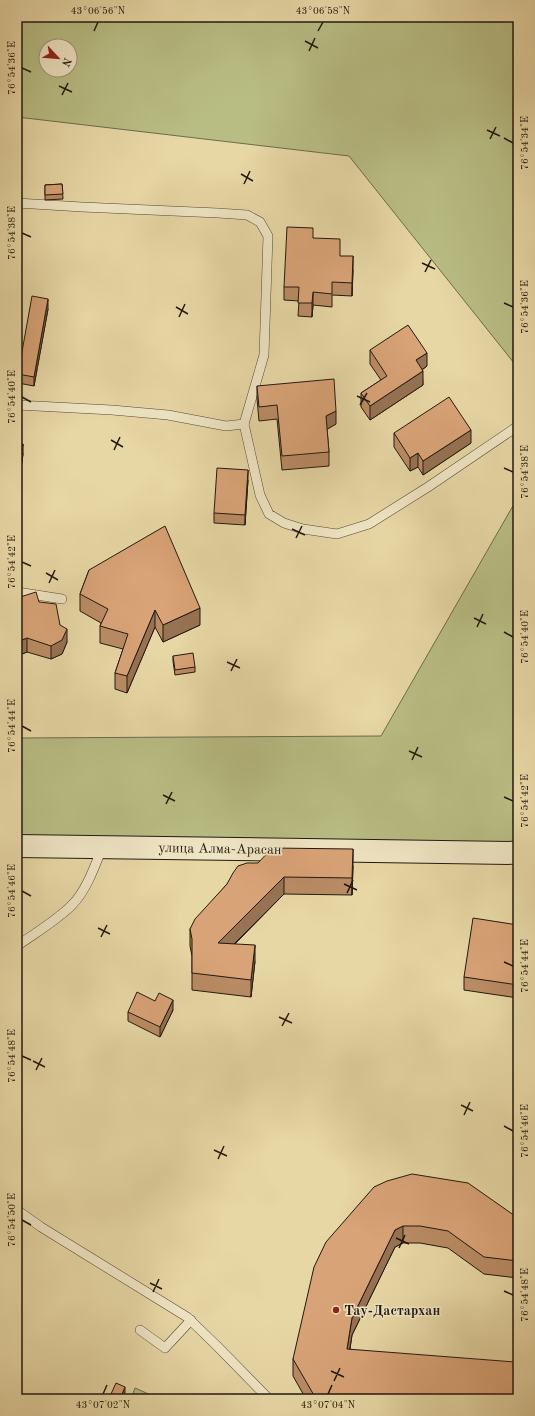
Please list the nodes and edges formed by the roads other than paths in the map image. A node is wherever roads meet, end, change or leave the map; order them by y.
1 (17, 203) edge
2 (17, 405) edge
3 (244, 424) junction
4 (518, 426) edge
5 (17, 592) edge
6 (62, 599) dead end
7 (17, 846) edge
8 (103, 846) junction
9 (518, 853) edge
10 (17, 946) edge
11 (17, 1210) edge
12 (191, 1320) junction
13 (140, 1330) dead end
14 (269, 1399) edge

1 - 3 lane
2 - 3 lane
3 - 4 lane
5 - 6 lane
7 - 8 main road, улица Алма-Арасан
8 - 9 main road, улица Алма-Арасан
8 - 10 lane
11 - 12 lane
12 - 13 lane
12 - 14 lane

